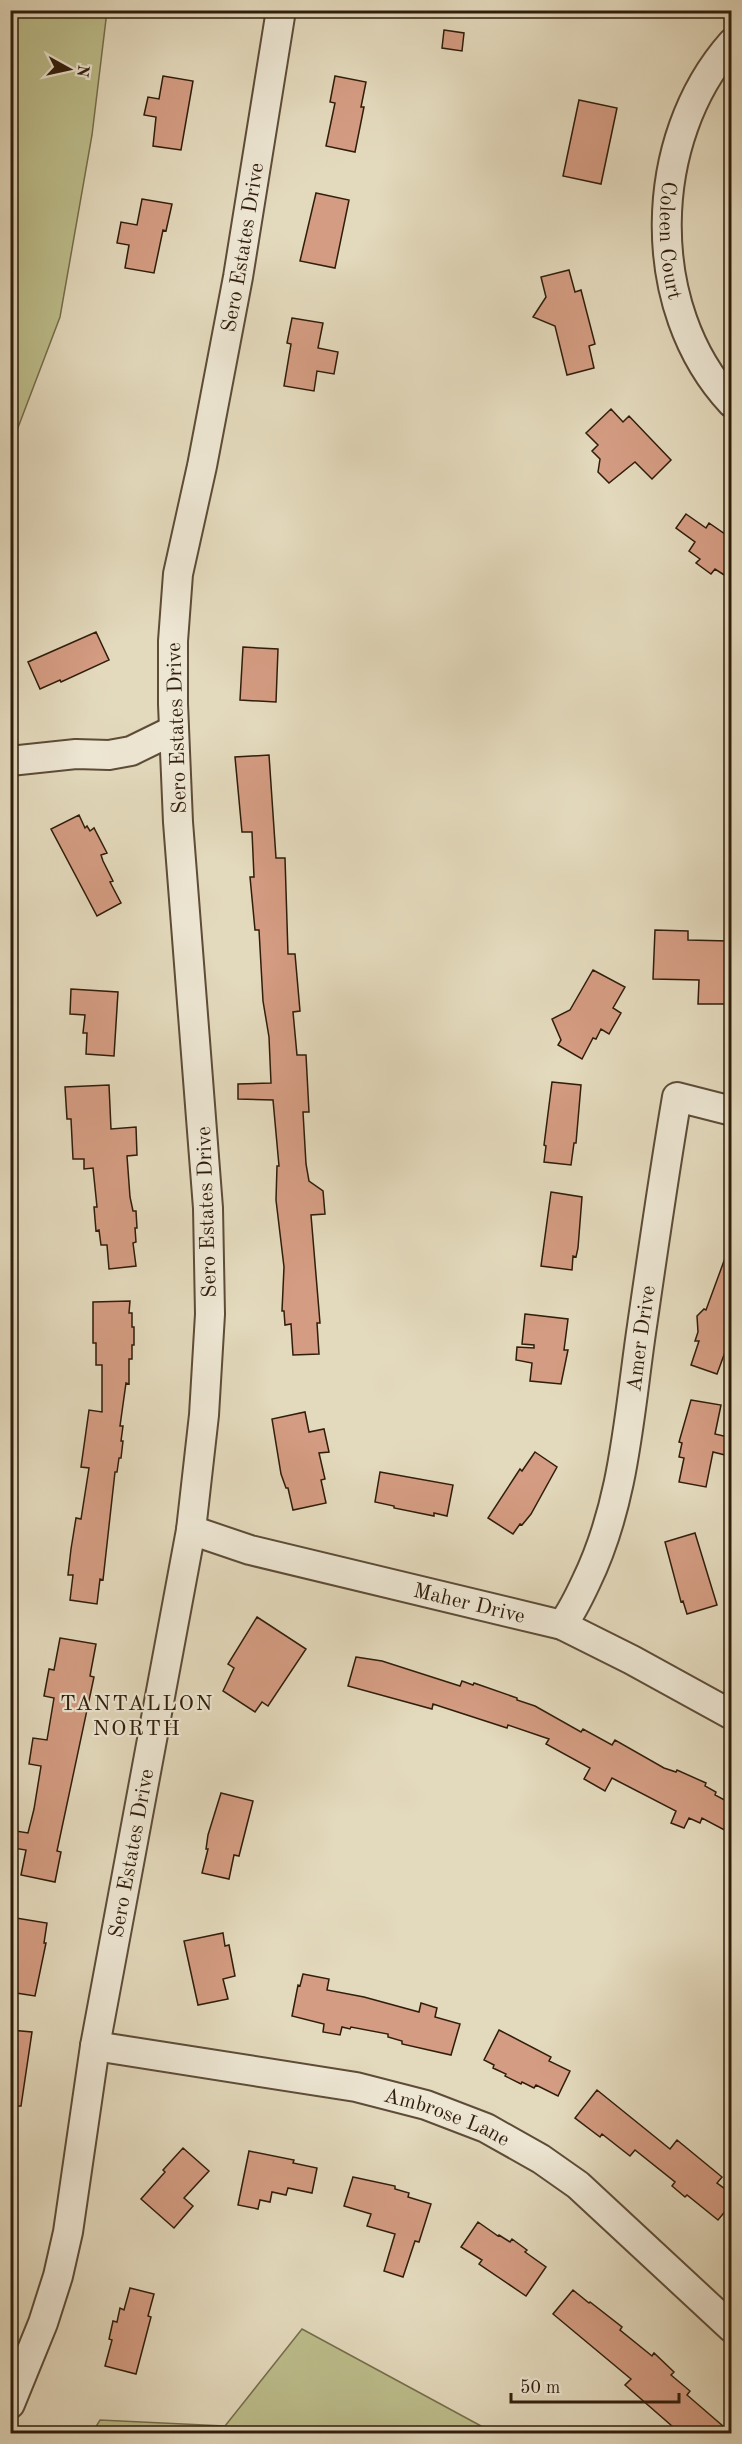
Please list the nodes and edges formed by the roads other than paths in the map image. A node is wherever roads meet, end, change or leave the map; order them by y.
1 (281, 10) edge
2 (732, 43) edge
3 (732, 403) edge
4 (174, 730) junction
5 (10, 762) edge
6 (732, 1111) edge
7 (191, 1530) junction
8 (562, 1625) junction
9 (732, 1715) edge
10 (95, 2046) junction
11 (732, 2328) edge
12 (10, 2404) edge

1 - 4 street, Sero Estates Drive
2 - 3 street, Coleen Court
4 - 5 street
4 - 7 street, Sero Estates Drive
6 - 8 street, Amer Drive
7 - 8 street, Maher Drive
7 - 10 street, Sero Estates Drive
8 - 9 street, Maher Drive
10 - 11 street, Ambrose Lane
10 - 12 street, Sero Estates Drive

